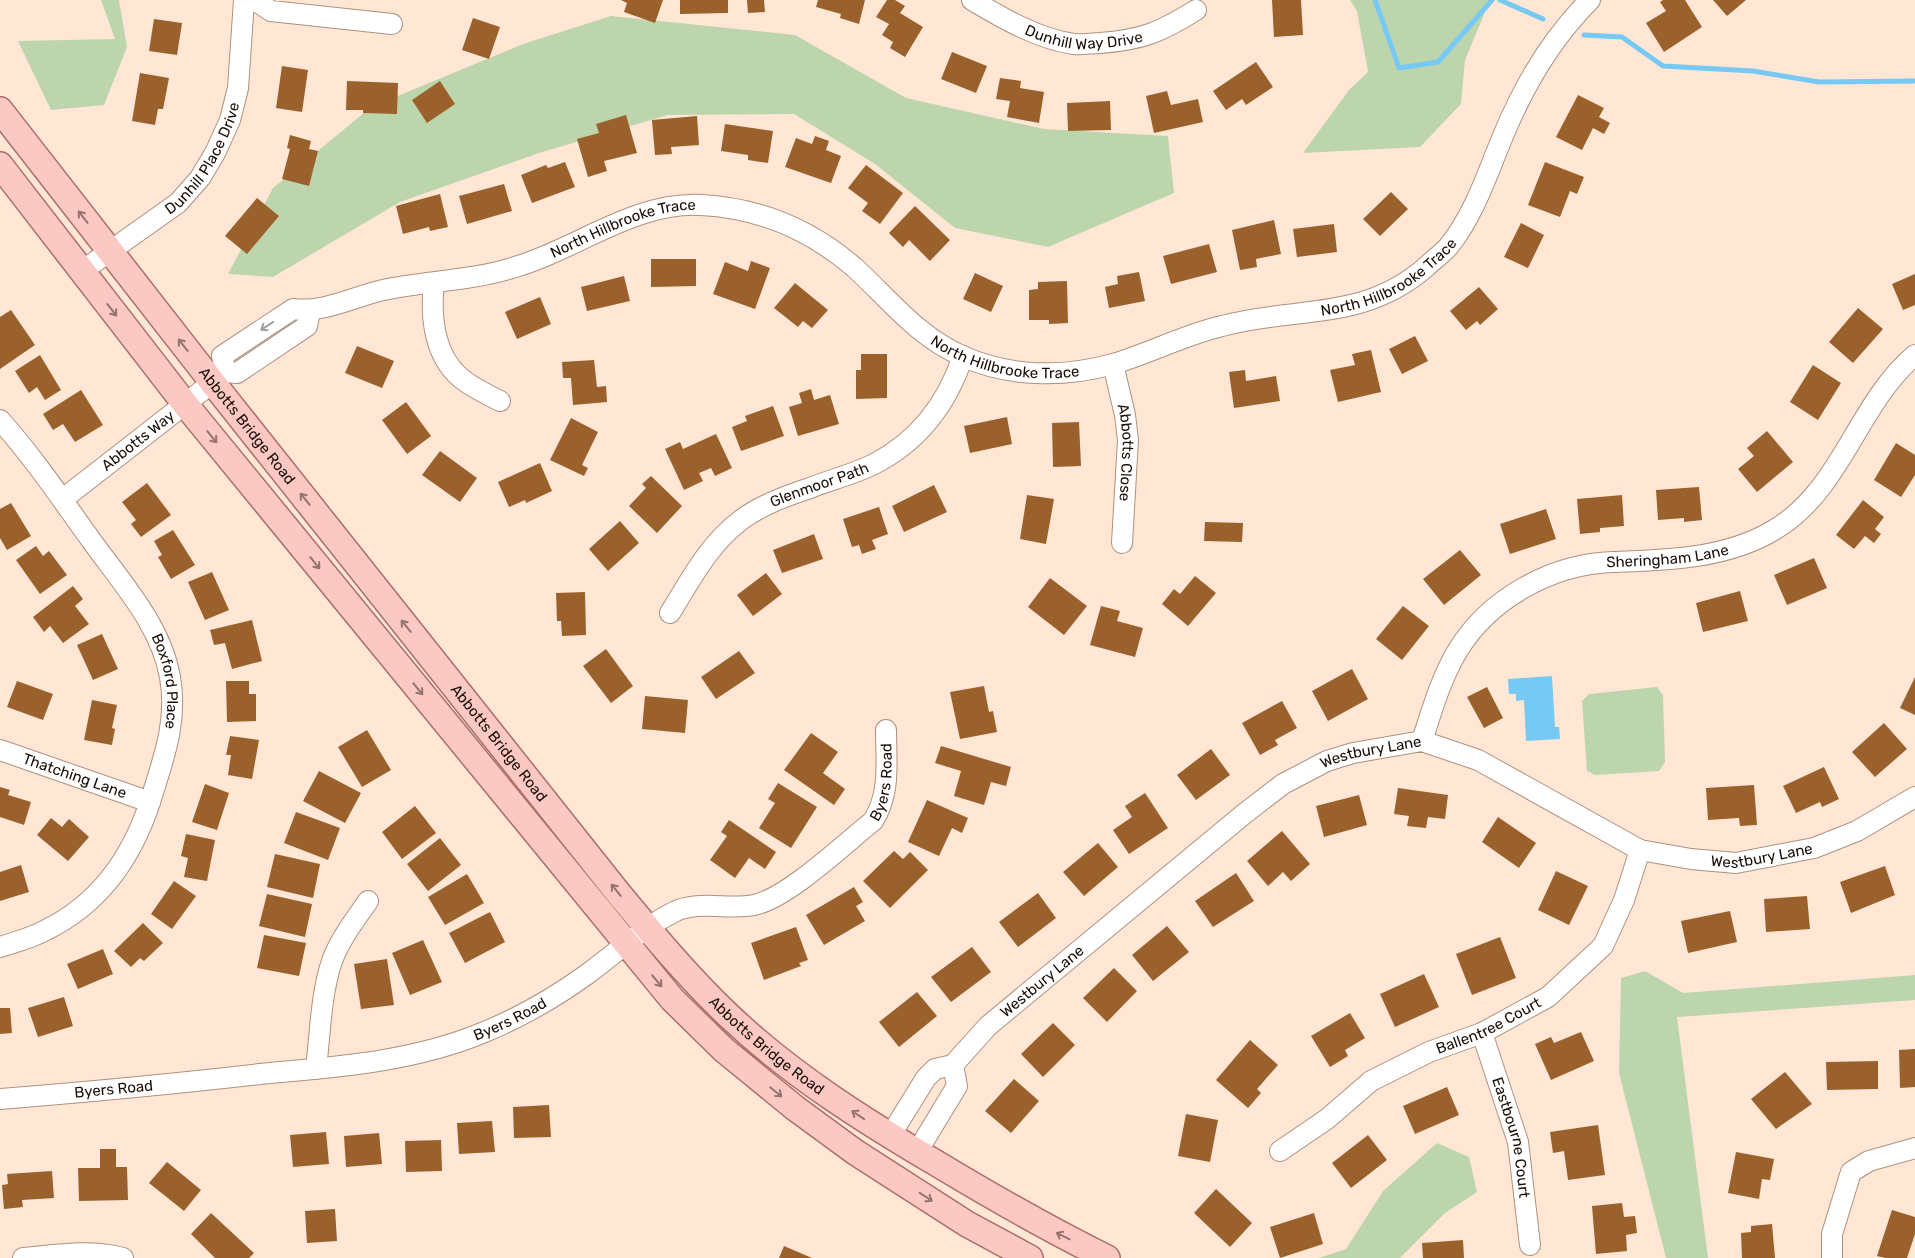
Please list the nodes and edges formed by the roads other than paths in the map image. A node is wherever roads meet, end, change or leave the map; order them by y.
1 (244, 0) edge
2 (254, 0) edge
3 (972, 0) edge
4 (1590, 0) edge
5 (1196, 10) dead end
6 (392, 24) dead end
7 (0, 110) edge
8 (0, 165) edge
9 (110, 252) junction
10 (82, 271) junction
11 (434, 283) junction
12 (1915, 355) edge
13 (963, 356) junction
14 (1113, 364) junction
15 (219, 378) junction
16 (500, 401) dead end
17 (185, 404) junction
18 (0, 420) edge
19 (63, 499) junction
20 (1122, 543) dead end
21 (670, 613) dead end
22 (886, 730) dead end
23 (1422, 741) junction
24 (0, 750) edge
25 (1915, 797) edge
26 (150, 802) junction
27 (1640, 850) junction
28 (368, 901) dead end
29 (647, 928) junction
30 (626, 944) junction
31 (0, 947) edge
32 (1482, 1033) junction
33 (953, 1065) junction
34 (316, 1068) junction
35 (0, 1099) edge
36 (890, 1136) junction
37 (1915, 1148) edge
38 (1280, 1150) dead end
39 (917, 1152) junction
40 (1530, 1245) dead end
41 (23, 1258) edge
42 (123, 1258) edge
43 (1030, 1258) edge
44 (1107, 1258) edge
45 (1832, 1258) edge

1 - 9 street, Dunhill Place Drive
2 - 6 street
3 - 5 street, Dunhill Way Drive
4 - 14 street, North Hillbrooke Trace
9 -> 7 main road, Abbotts Bridge Road
8 - 10 main road, Abbotts Bridge Road
9 - 10 street, Dunhill Place Drive
15 -> 9 main road, Abbotts Bridge Road
10 -> 17 main road, Abbotts Bridge Road
11 - 13 street, North Hillbrooke Trace
11 - 15 street, North Hillbrooke Trace
11 - 16 street
12 - 23 street, Sheringham Lane
13 - 14 street, North Hillbrooke Trace
13 - 21 street, Glenmoor Path
14 - 20 street, Abbotts Close
15 - 17 street, Abbotts Way
29 -> 15 main road, Abbotts Bridge Road
17 - 19 street, Abbotts Way
17 -> 30 main road, Abbotts Bridge Road
18 - 19 street, Boxford Place
19 - 26 street, Boxford Place
22 - 29 street, Byers Road
23 - 27 street, Westbury Lane
23 - 33 street, Westbury Lane
24 - 26 street, Thatching Lane
25 - 27 street, Westbury Lane
26 - 31 street, Boxford Place
27 - 32 street, Ballentree Court
28 - 34 street
29 - 30 street, Byers Road
36 -> 29 main road, Abbotts Bridge Road
30 - 34 street, Byers Road
30 -> 43 main road, Abbotts Bridge Road
32 - 38 street, Ballentree Court
32 - 40 street, Eastbourne Court
33 - 36 street, Westbury Lane
33 - 39 street
34 - 35 street, Byers Road
36 - 39 main road, Abbotts Bridge Road
37 - 45 street
44 -> 39 main road, Abbotts Bridge Road
41 - 42 street

